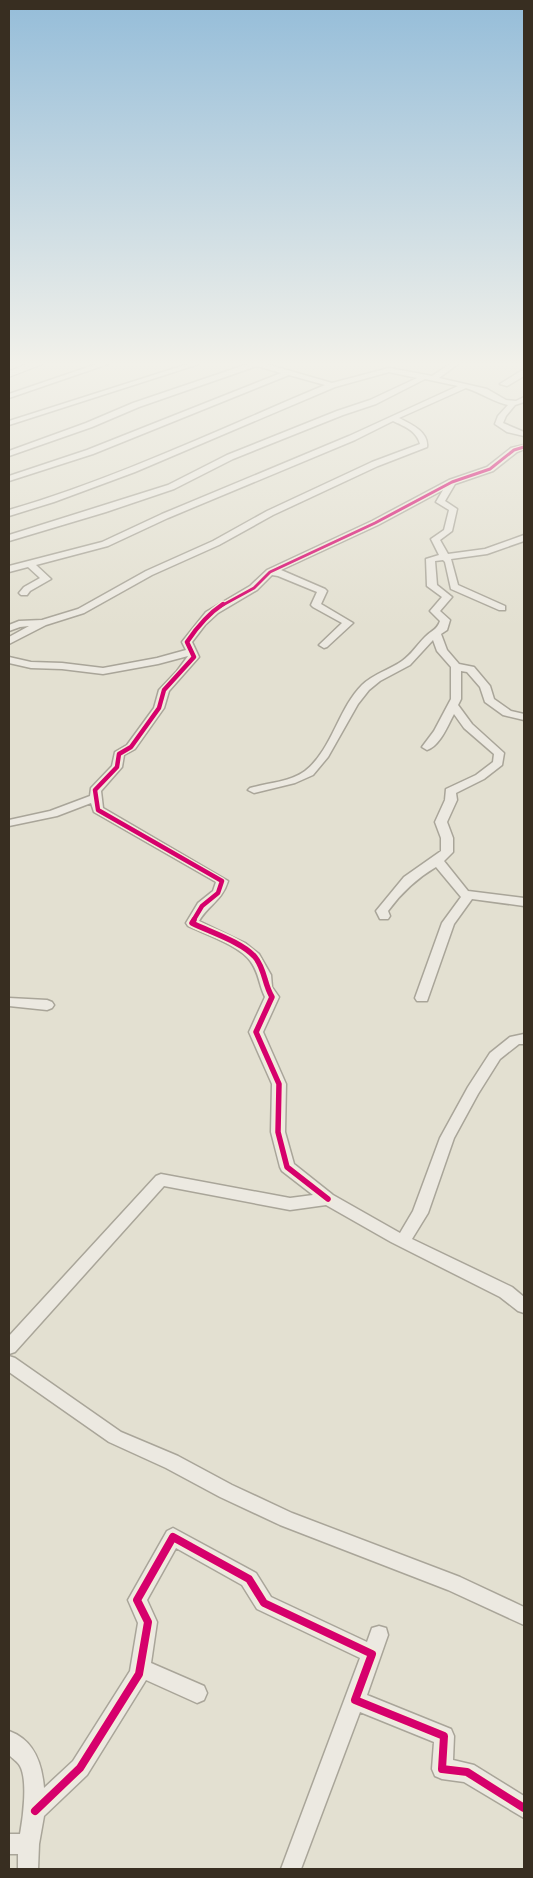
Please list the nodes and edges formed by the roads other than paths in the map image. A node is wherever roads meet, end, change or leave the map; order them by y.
1 (91, 452) edge
2 (176, 452) edge
3 (243, 452) edge
4 (319, 452) edge
5 (407, 452) edge
6 (512, 452) edge
7 (9, 479) edge
8 (452, 482) junction
9 (9, 513) edge
10 (9, 538) edge
11 (524, 538) edge
12 (444, 556) junction
13 (30, 564) junction
14 (9, 568) edge
15 (270, 572) junction
16 (24, 593) dead end
17 (502, 608) dead end
18 (42, 623) junction
19 (9, 628) edge
20 (436, 633) junction
21 (9, 640) edge
22 (324, 645) dead end
23 (191, 652) junction
24 (9, 660) edge
25 (456, 667) junction
26 (453, 706) junction
27 (524, 717) edge
28 (428, 747) dead end
29 (254, 790) dead end
30 (95, 798) junction
31 (9, 822) edge
32 (438, 862) junction
33 (465, 894) junction
34 (524, 902) edge
35 (384, 916) dead end
36 (422, 998) dead end
37 (9, 1002) edge
38 (48, 1005) dead end
39 (524, 1039) edge
40 (328, 1199) junction
41 (403, 1241) junction
42 (524, 1306) edge
43 (9, 1347) edge
44 (9, 1363) edge
45 (524, 1616) edge
46 (380, 1635) dead end
47 (372, 1654) junction
48 (140, 1668) junction
49 (197, 1693) dead end
50 (9, 1741) edge
51 (524, 1808) edge
52 (35, 1811) junction
53 (19, 1844) edge
54 (28, 1869) edge
55 (291, 1869) edge

1 - 7 street
2 - 9 street
3 - 10 street
4 - 13 street
5 - 18 street
6 - 8 street
8 - 12 street
8 - 15 street
11 - 12 street
12 - 17 street
12 - 20 street
13 - 14 street
13 - 16 street
15 - 22 street
15 - 23 street
18 - 19 street
18 - 21 street
20 - 25 street
20 - 29 street
23 - 24 street
23 - 30 street
25 - 26 street
25 - 27 street
26 - 28 street
26 - 32 street
30 - 31 street
30 - 40 street
32 - 33 street
32 - 35 street
33 - 34 street
33 - 36 street
37 - 38 street
39 - 41 street
40 - 41 street
40 - 43 street
41 - 42 street
44 - 45 street
46 - 47 street
47 - 48 street
47 - 51 street
47 - 55 street
48 - 49 street
48 - 52 street
50 - 52 street
52 - 53 street
53 - 54 street

